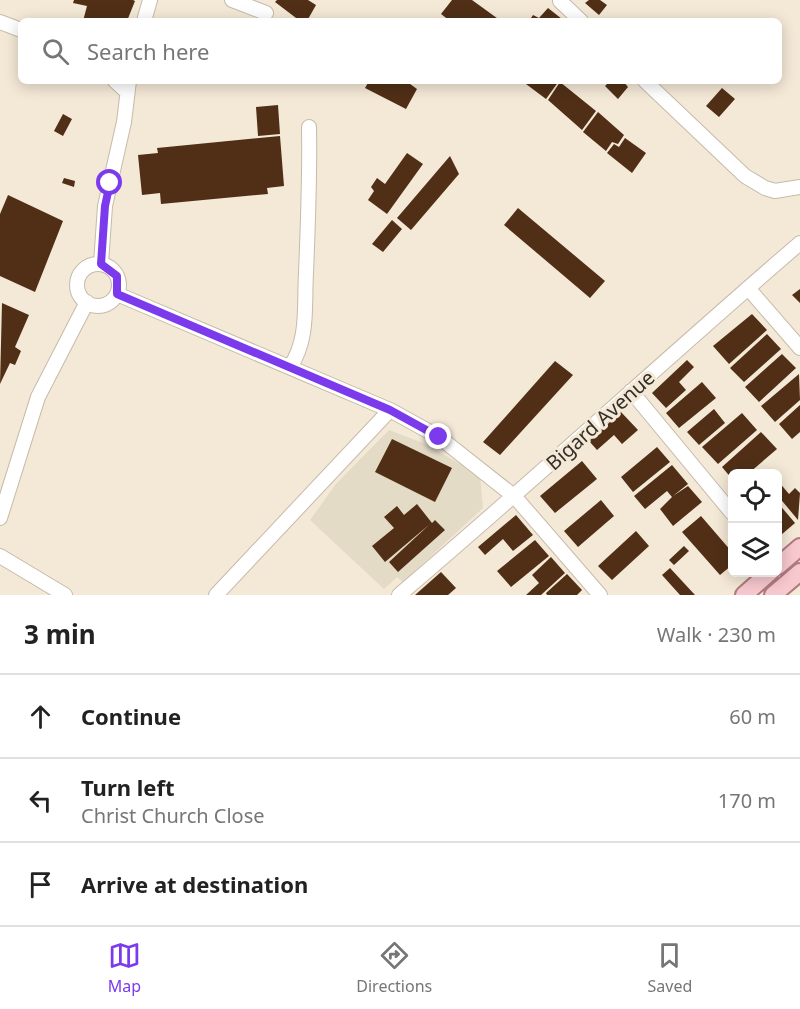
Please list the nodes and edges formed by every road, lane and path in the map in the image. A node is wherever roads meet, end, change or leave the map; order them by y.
1 (150, 0) edge
2 (232, 0) edge
3 (560, 1) edge
4 (266, 13) dead end
5 (145, 18) edge
6 (578, 18) edge
7 (0, 22) edge
8 (18, 29) edge
9 (648, 84) edge
10 (128, 86) edge
11 (309, 127) dead end
12 (800, 186) edge
13 (800, 243) edge
14 (101, 264) junction
15 (748, 288) junction
16 (117, 294) junction
17 (87, 302) junction
18 (800, 348) edge
19 (290, 366) junction
20 (631, 391) junction
21 (390, 410) junction
22 (515, 497) junction
23 (728, 508) edge
24 (0, 518) edge
25 (800, 547) edge
26 (0, 556) edge
27 (782, 562) edge
28 (782, 569) edge
29 (796, 575) edge
30 (765, 577) edge
31 (65, 595) edge
32 (216, 595) edge
33 (399, 595) edge
34 (600, 595) edge
35 (744, 595) edge
36 (773, 595) edge

1 - 5 street
2 - 4 street
3 - 6 street
7 - 8 street
9 - 12 street
10 - 14 street
11 - 19 street
13 - 15 street, Bigard Avenue
14 - 16 street
14 - 17 street
15 - 18 street
15 - 20 street, Bigard Avenue
16 - 17 street
16 - 19 street
17 - 24 street
19 - 21 street
20 - 22 street, Bigard Avenue
20 - 23 street
21 - 22 street
21 - 32 street
22 - 33 street, Bigard Avenue
22 - 34 street
25 - 27 main road
26 - 31 street
28 - 29 street
29 - 36 main road
30 - 35 main road

